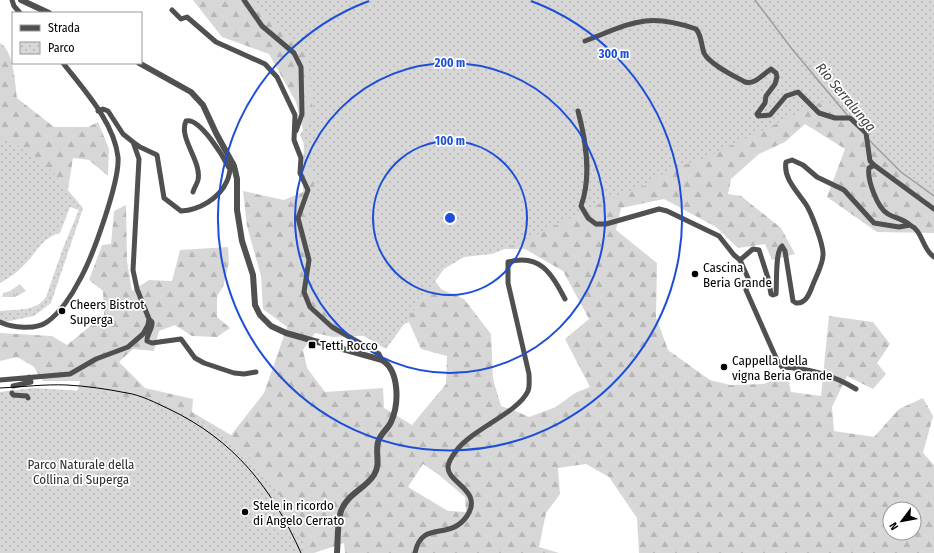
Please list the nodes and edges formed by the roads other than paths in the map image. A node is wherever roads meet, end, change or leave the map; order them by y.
1 (12, 0) edge
2 (21, 0) edge
3 (244, 0) edge
4 (172, 10) dead end
5 (19, 12) edge
6 (47, 12) edge
7 (585, 41) dead end
8 (64, 64) edge
9 (141, 64) edge
10 (98, 111) junction
11 (578, 111) dead end
12 (294, 140) junction
13 (133, 142) junction
14 (874, 165) junction
15 (231, 166) junction
16 (193, 192) dead end
17 (934, 208) edge
18 (910, 225) junction
19 (934, 257) edge
20 (740, 260) junction
21 (565, 299) dead end
22 (149, 319) junction
23 (1, 324) edge
24 (382, 360) junction
25 (256, 372) dead end
26 (29, 377) junction
27 (0, 380) edge
28 (13, 386) dead end
29 (856, 389) dead end
30 (12, 393) dead end
31 (28, 398) dead end
32 (337, 553) edge
33 (415, 553) edge

1 - 5 street
2 - 6 street
3 - 12 street
4 - 12 street
7 - 14 street
8 - 10 street
9 - 15 street
10 - 13 street
10 - 23 street
11 - 20 street
12 - 24 street
13 - 15 street
13 - 22 street
14 - 17 street
14 - 18 street
15 - 16 street
15 - 24 street
18 - 19 street
18 - 20 street
20 - 29 street
21 - 33 street
22 - 25 street
22 - 26 street
24 - 32 street
26 - 27 street
26 - 28 street
30 - 31 street

